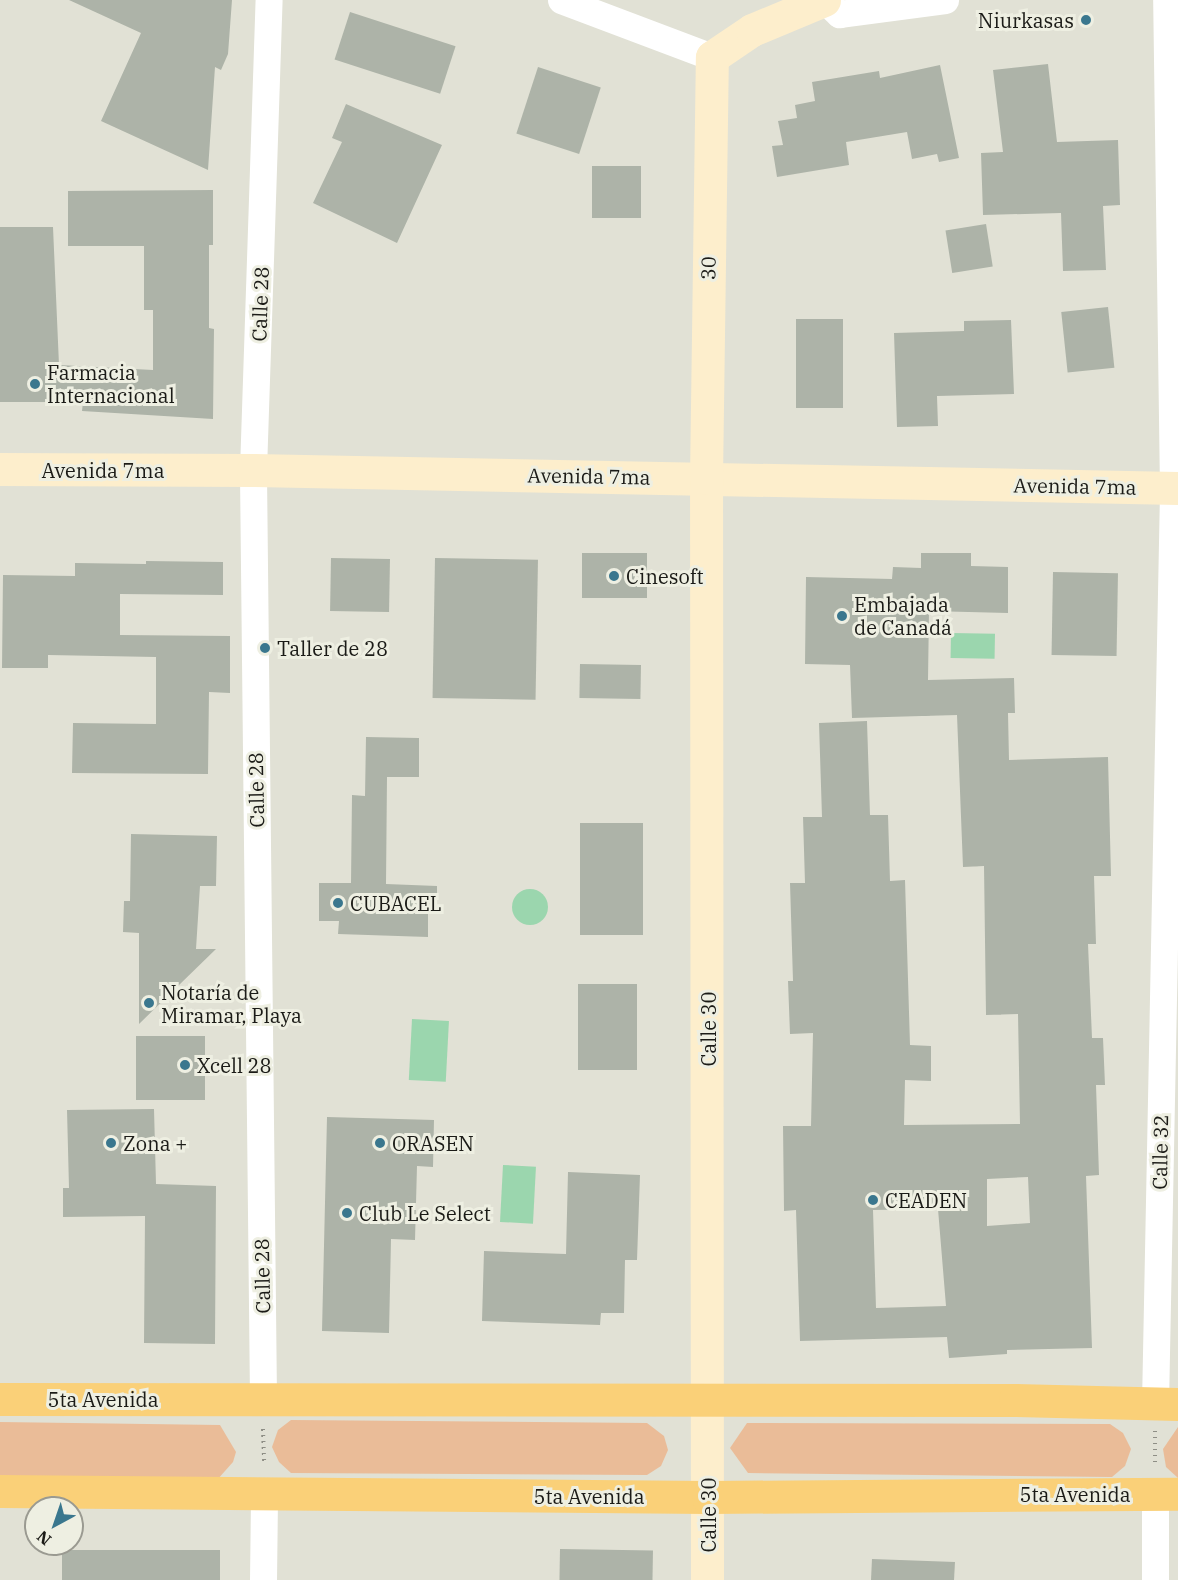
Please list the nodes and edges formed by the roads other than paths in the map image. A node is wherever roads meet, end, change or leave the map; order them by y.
1 (269, 0) edge
2 (561, 0) edge
3 (770, 0) edge
4 (824, 0) edge
5 (945, 0) edge
6 (1166, 0) edge
7 (712, 57) junction
8 (0, 469) edge
9 (253, 470) junction
10 (706, 478) junction
11 (1175, 488) edge
12 (263, 1398) junction
13 (0, 1399) edge
14 (709, 1400) junction
15 (1166, 1404) edge
16 (0, 1491) edge
17 (264, 1493) junction
18 (1167, 1494) edge
19 (708, 1497) junction
20 (263, 1580) edge
21 (707, 1580) edge
22 (1155, 1580) edge

1 - 9 street, Calle 28
2 - 7 street
3 - 7 main road
4 - 5 street
4 - 7 main road
6 - 11 street, Calle 32
7 - 10 main road, 30
8 - 9 main road, Avenida 7ma
9 - 10 main road, Avenida 7ma
9 - 12 street, Calle 28
10 - 11 main road, Avenida 7ma
10 - 14 main road, Calle 30
11 - 15 street, Calle 32
12 - 13 highway, 5ta Avenida
12 - 14 highway, 5ta Avenida
14 - 15 highway, 5ta Avenida
14 - 19 main road, Calle 30
16 - 17 highway, 5ta Avenida
17 - 19 highway, 5ta Avenida
17 - 20 street
18 - 19 highway, 5ta Avenida
18 - 22 street
19 - 21 main road, Calle 30

